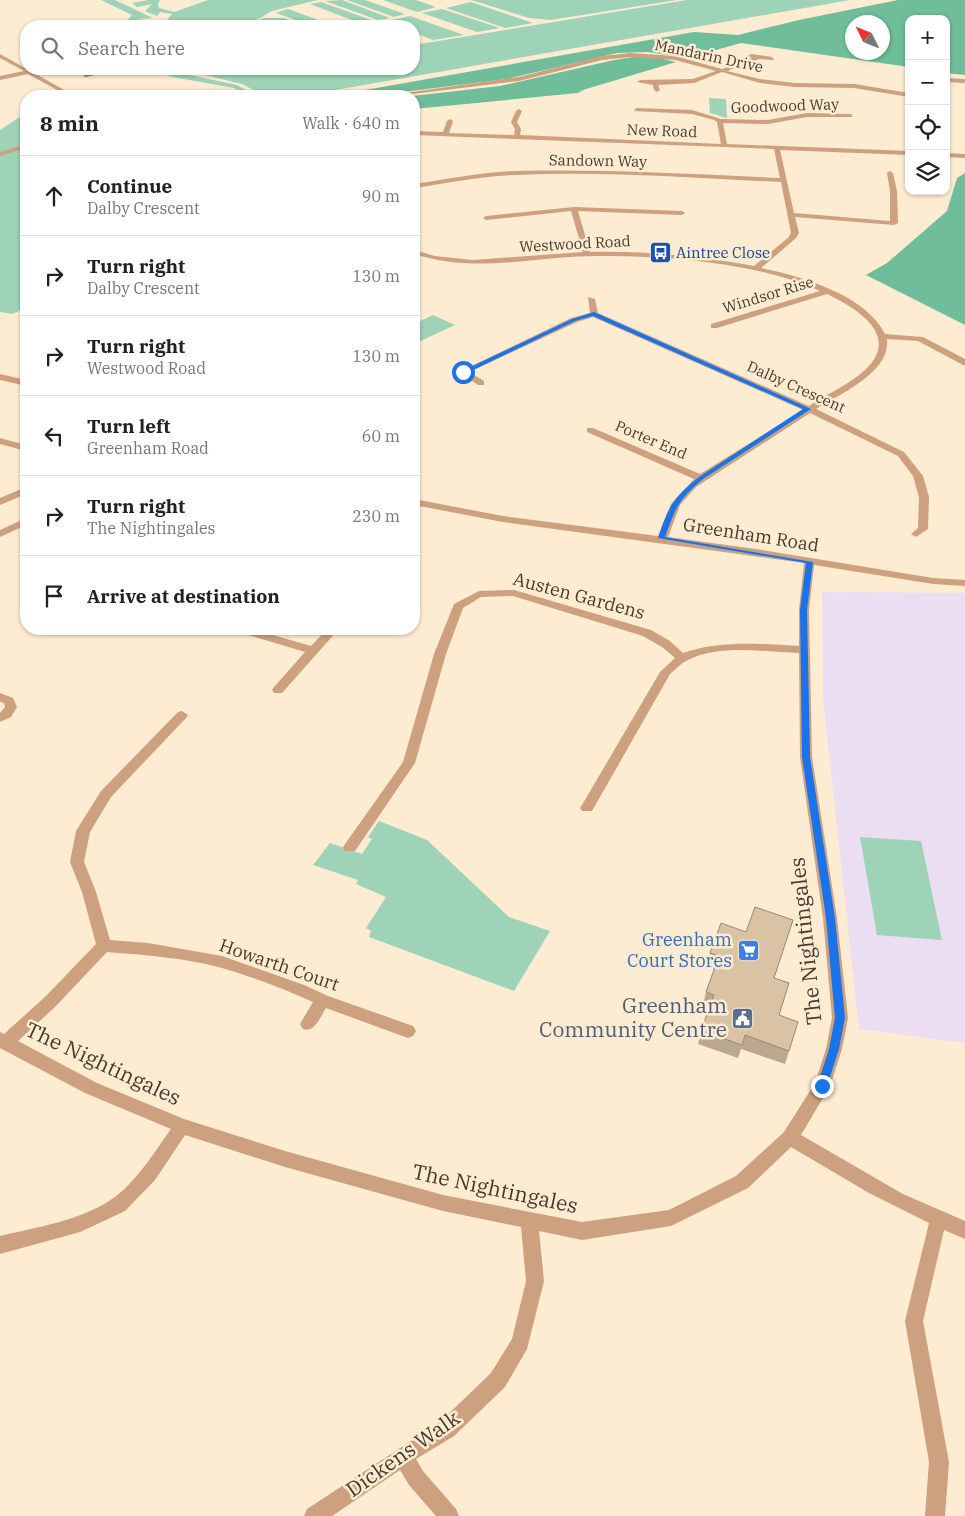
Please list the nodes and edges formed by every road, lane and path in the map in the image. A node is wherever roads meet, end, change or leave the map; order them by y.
1 (746, 55) dead end
2 (0, 56) edge
3 (760, 57) junction
4 (772, 59) dead end
5 (20, 67) edge
6 (723, 71) junction
7 (20, 74) edge
8 (34, 75) edge
9 (0, 78) edge
10 (950, 80) edge
11 (965, 81) edge
12 (640, 82) dead end
13 (655, 83) junction
14 (61, 90) edge
15 (657, 90) dead end
16 (420, 92) edge
17 (905, 94) edge
18 (636, 110) dead end
19 (519, 112) dead end
20 (851, 116) dead end
21 (450, 121) dead end
22 (720, 121) junction
23 (420, 133) edge
24 (445, 135) junction
25 (517, 138) junction
26 (724, 146) junction
27 (20, 147) edge
28 (777, 148) junction
29 (905, 153) edge
30 (0, 154) edge
31 (950, 155) edge
32 (965, 156) edge
33 (890, 173) dead end
34 (782, 180) junction
35 (420, 185) edge
36 (574, 209) junction
37 (682, 213) dead end
38 (792, 215) junction
39 (486, 218) dead end
40 (420, 254) edge
41 (587, 254) junction
42 (755, 269) junction
43 (829, 291) junction
44 (591, 299) dead end
45 (594, 314) junction
46 (714, 326) dead end
47 (883, 336) junction
48 (965, 363) edge
49 (0, 377) edge
50 (20, 382) edge
51 (481, 383) dead end
52 (808, 409) junction
53 (590, 430) dead end
54 (0, 441) edge
55 (20, 446) edge
56 (701, 478) junction
57 (20, 493) edge
58 (0, 502) edge
59 (420, 503) edge
60 (20, 524) edge
61 (0, 534) edge
62 (916, 534) dead end
63 (662, 538) junction
64 (809, 562) junction
65 (965, 583) edge
66 (262, 635) edge
67 (327, 635) edge
68 (804, 650) junction
69 (313, 651) junction
70 (682, 658) junction
71 (278, 690) dead end
72 (0, 697) edge
73 (182, 715) dead end
74 (0, 718) edge
75 (587, 808) dead end
76 (350, 847) dead end
77 (104, 946) junction
78 (323, 1000) junction
79 (308, 1024) dead end
80 (408, 1031) dead end
81 (2, 1041) edge
82 (182, 1126) junction
83 (790, 1136) junction
84 (529, 1220) junction
85 (938, 1220) junction
86 (965, 1230) edge
87 (0, 1246) edge
88 (403, 1456) junction
89 (314, 1516) edge
90 (449, 1516) edge
91 (934, 1516) edge

1 - 3 street
2 - 5 street
3 - 4 street
3 - 6 street
6 - 13 street
6 - 16 street, Mandarin Drive
6 - 17 street, Mandarin Drive
7 - 9 street
8 - 14 street
10 - 11 street
12 - 13 street
13 - 15 street
18 - 22 street, Goodwood Way
19 - 25 street
20 - 22 street, Goodwood Way
21 - 24 street
22 - 26 street
23 - 24 street, New Road
24 - 25 street, New Road
25 - 26 street, New Road
26 - 28 street, New Road
27 - 30 street
28 - 29 street, New Road
28 - 34 street
31 - 32 street
33 - 38 street
34 - 35 street, Sandown Way
34 - 38 street
36 - 37 street
36 - 39 street
36 - 41 street
38 - 42 street
40 - 41 street, Westwood Road
41 - 42 street, Westwood Road
42 - 43 street, Westwood Road
43 - 46 street, Windsor Rise
43 - 47 street, Westwood Road
44 - 45 street
45 - 51 street
45 - 52 street, Dalby Crescent
47 - 48 street
47 - 52 street
49 - 50 street
52 - 56 street
52 - 62 street, Dalby Crescent
53 - 56 street, Porter End
54 - 55 street
56 - 63 street
57 - 58 street
59 - 63 street, Greenham Road
60 - 61 street
63 - 64 street, Greenham Road
64 - 65 street, Greenham Road
64 - 68 street, The Nightingales
66 - 69 street
67 - 69 street
68 - 70 street
68 - 83 street, The Nightingales
69 - 71 street
70 - 75 street
70 - 76 street, Austen Gardens
72 - 74 street
73 - 77 street
77 - 78 street, Howarth Court
77 - 81 street, The Nightingales
78 - 79 street
78 - 80 street, Howarth Court
81 - 82 street, The Nightingales
82 - 84 street, The Nightingales
82 - 87 street, The Nightingales
83 - 84 street, The Nightingales
83 - 85 street
84 - 88 street, Dickens Walk
85 - 86 street
85 - 91 street
88 - 89 street, Dickens Walk
88 - 90 street

